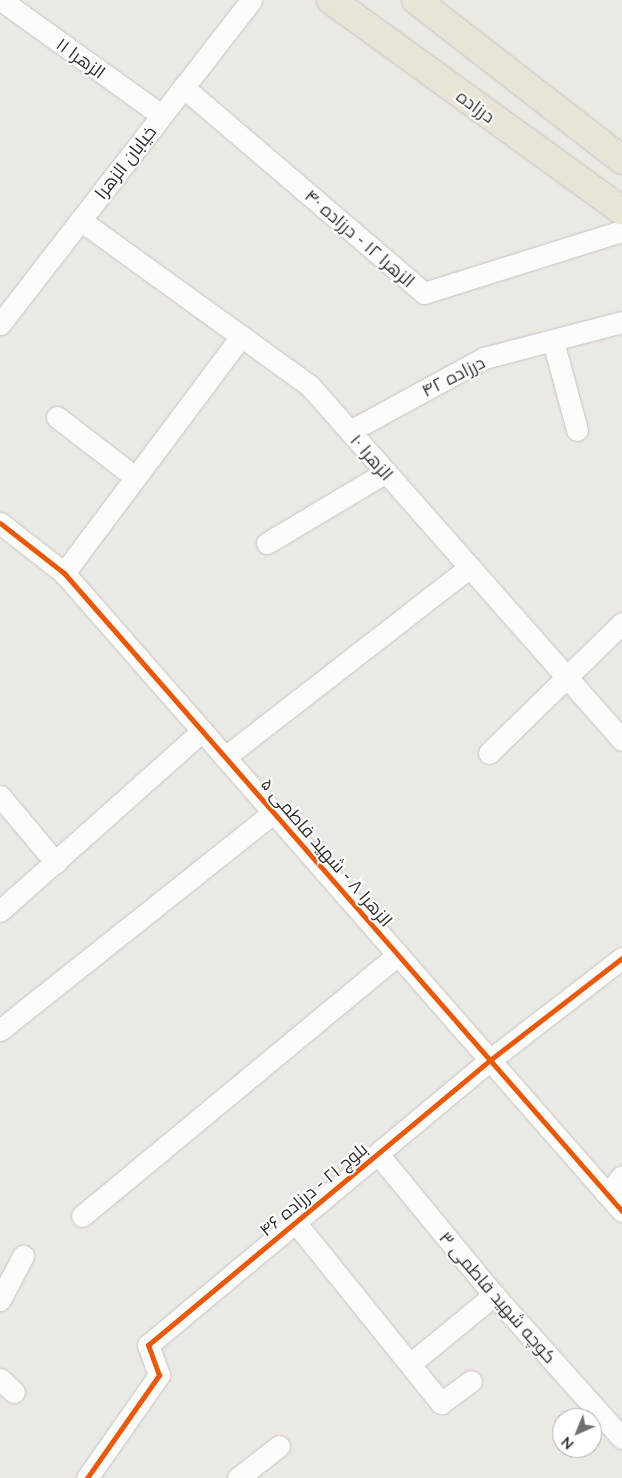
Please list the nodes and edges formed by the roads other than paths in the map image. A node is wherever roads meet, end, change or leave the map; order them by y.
1 (1, 0) edge
2 (251, 0) edge
3 (331, 0) edge
4 (416, 0) edge
5 (183, 87) junction
6 (161, 115) junction
7 (622, 160) edge
8 (622, 211) edge
9 (80, 220) junction
10 (622, 231) edge
11 (622, 322) edge
12 (0, 324) edge
13 (241, 336) junction
14 (553, 341) junction
15 (57, 417) dead end
16 (577, 430) dead end
17 (350, 431) junction
18 (386, 472) junction
19 (135, 477) junction
20 (0, 523) edge
21 (267, 543) dead end
22 (470, 567) junction
23 (64, 573) junction
24 (622, 623) edge
25 (567, 678) junction
26 (202, 731) junction
27 (622, 740) edge
28 (489, 753) dead end
29 (225, 757) junction
30 (0, 796) edge
31 (273, 812) junction
32 (56, 863) junction
33 (0, 911) edge
34 (398, 955) junction
35 (622, 958) edge
36 (0, 1030) edge
37 (490, 1060) junction
38 (378, 1154) junction
39 (622, 1176) edge
40 (607, 1194) junction
41 (622, 1211) edge
42 (82, 1216) dead end
43 (295, 1222) junction
44 (23, 1256) dead end
45 (494, 1295) junction
46 (0, 1300) edge
47 (410, 1364) junction
48 (471, 1381) dead end
49 (622, 1438) edge
50 (279, 1446) dead end
51 (87, 1478) edge
52 (238, 1478) edge

1 - 6 street, الزهرا ۱۱
2 - 5 street, خیابان الزهرا
3 - 8 main road, درزاده
4 - 7 main road
5 - 6 street, خیابان الزهرا
5 - 10 street, الزهرا ۱۲ - درزاده ۴۰
6 - 9 street, خیابان الزهرا
9 - 12 street, خیابان الزهرا
9 - 13 street, الزهرا ۱۰
11 - 14 street, درزاده ۴۲
13 - 17 street, الزهرا ۱۰
13 - 19 street
14 - 16 street
14 - 17 street, درزاده ۴۲
15 - 19 street
17 - 18 street, الزهرا ۱۰
18 - 21 street
18 - 22 street, الزهرا ۱۰
19 - 23 street
20 - 23 street, الزهرا ۸ - شهید فاطمی ۵
22 - 25 street, الزهرا ۱۰
22 - 29 street
23 - 26 street, الزهرا ۸ - شهید فاطمی ۵
24 - 25 street
25 - 27 street, الزهرا ۱۰
25 - 28 street
26 - 29 street, الزهرا ۸ - شهید فاطمی ۵
26 - 32 street
29 - 31 street, الزهرا ۸ - شهید فاطمی ۵
30 - 32 street
31 - 34 street, الزهرا ۸ - شهید فاطمی ۵
31 - 36 street
32 - 33 street
34 - 37 street, الزهرا ۸ - شهید فاطمی ۵
34 - 42 street
35 - 37 street, بلوچ ۲۱ - درزاده ۴۶
37 - 38 street, بلوچ ۲۱ - درزاده ۴۶
37 - 40 street, الزهرا ۸ - شهید فاطمی ۵
38 - 43 street, بلوچ ۲۱ - درزاده ۴۶
38 - 45 street, کوچه شهید فاطمی ۳
39 - 40 street
40 - 41 street, الزهرا ۸ - شهید فاطمی ۵
43 - 47 street
43 - 51 street, بلوچ ۲۱ - درزاده ۴۶
44 - 46 street
45 - 47 street
45 - 49 street, کوچه شهید فاطمی ۳
47 - 48 street
50 - 52 street

